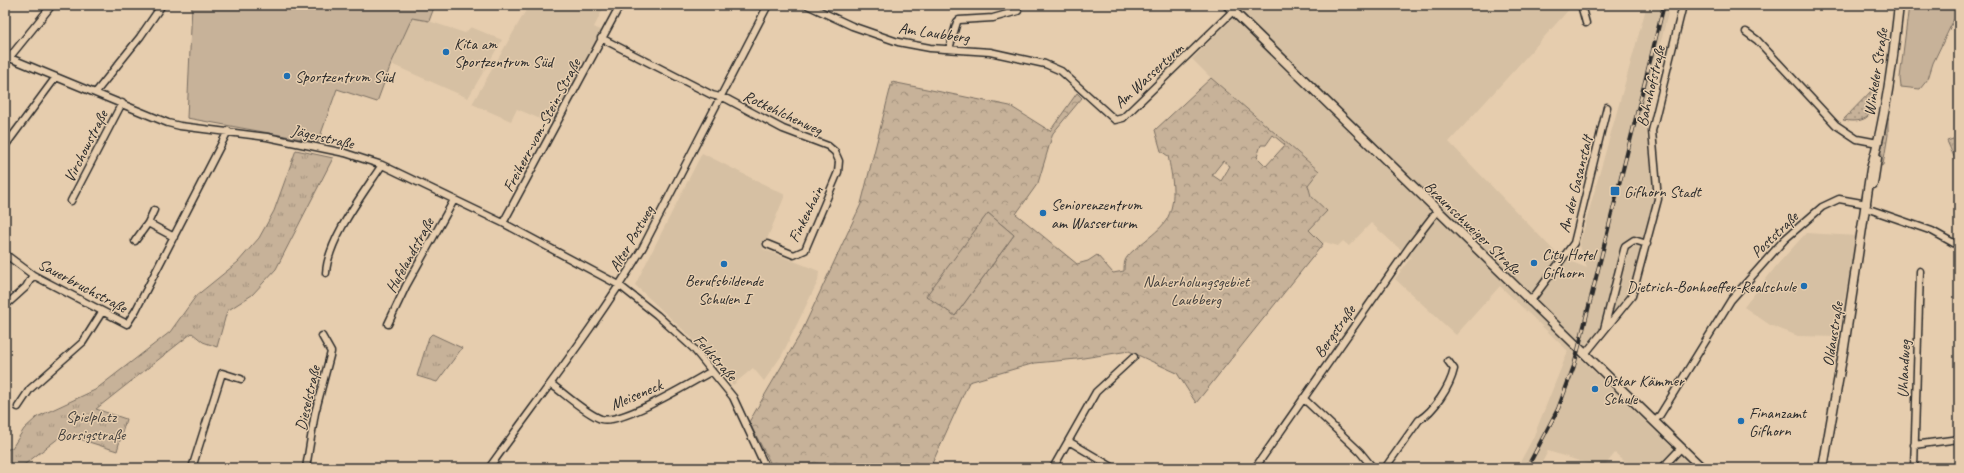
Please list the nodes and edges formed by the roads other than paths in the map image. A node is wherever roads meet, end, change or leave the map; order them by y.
1 (52, 5) edge
2 (162, 5) edge
3 (620, 5) edge
4 (768, 5) edge
5 (807, 5) edge
6 (1581, 5) edge
7 (1682, 5) edge
8 (1899, 5) edge
9 (1230, 8) edge
10 (1018, 11) dead end
11 (1586, 23) dead end
12 (1746, 32) dead end
13 (602, 38) junction
14 (949, 49) junction
15 (7, 57) edge
16 (1062, 71) joint
17 (56, 78) junction
18 (96, 92) junction
19 (720, 97) junction
20 (122, 103) junction
21 (1607, 107) dead end
22 (228, 131) junction
23 (1878, 143) junction
24 (5, 146) edge
25 (835, 152) joint
26 (382, 165) junction
27 (454, 200) junction
28 (71, 201) dead end
29 (1866, 206) junction
30 (154, 210) dead end
31 (1437, 211) junction
32 (148, 223) junction
33 (503, 223) junction
34 (174, 238) junction
35 (135, 241) dead end
36 (767, 244) dead end
37 (1647, 244) junction
38 (1959, 246) edge
39 (5, 254) edge
40 (1920, 272) dead end
41 (326, 273) dead end
42 (33, 275) junction
43 (619, 285) junction
44 (1530, 302) junction
45 (5, 306) edge
46 (102, 312) junction
47 (388, 324) dead end
48 (1604, 331) junction
49 (322, 336) dead end
50 (1585, 354) junction
51 (1134, 357) dead end
52 (1448, 361) dead end
53 (712, 370) junction
54 (241, 379) dead end
55 (551, 384) junction
56 (1303, 398) junction
57 (18, 407) dead end
58 (1654, 421) junction
59 (1959, 439) edge
60 (1070, 442) junction
61 (1914, 445) junction
62 (1681, 448) junction
63 (192, 468) edge
64 (306, 468) edge
65 (489, 468) edge
66 (766, 468) edge
67 (1053, 468) edge
68 (1114, 468) edge
69 (1255, 468) edge
70 (1373, 468) edge
71 (1385, 468) edge
72 (1662, 468) edge
73 (1702, 468) edge
74 (1824, 468) edge
75 (1914, 468) edge

1 - 15 street
2 - 18 street
3 - 13 street, Freiherr-vom-Stein-Straße
4 - 19 street, Alter Postweg
5 - 14 street, Am Laubberg
6 - 11 street
7 - 37 street, Bahnhofstraße
8 - 23 street, Winkeler Straße
9 - 16 street, Am Wasserturm
9 - 31 street, Braunschweiger Straße
10 - 14 street
12 - 23 street
13 - 19 street
13 - 33 street, Freiherr-vom-Stein-Straße
14 - 16 street, Am Laubberg
15 - 17 street, Jägerstraße
17 - 18 street, Jägerstraße
17 - 24 street
18 - 20 street, Jägerstraße
19 - 25 street, Rotkehlchenweg
19 - 43 street, Alter Postweg
20 - 22 street, Jägerstraße
20 - 28 street, Virchowstraße
21 - 44 street, An der Gasanstalt
22 - 26 street, Jägerstraße
22 - 34 street, Sauerbruchstraße
23 - 29 street, Oldaustraße
25 - 36 street, Finkenhain
26 - 27 street, Jägerstraße
26 - 41 street
27 - 33 street, Jägerstraße
27 - 47 street, Hufelandstraße
29 - 38 street, Poststraße
29 - 58 street, Poststraße
29 - 74 street, Oldaustraße
30 - 32 street
31 - 44 street, Braunschweiger Straße
31 - 56 street, Bergstraße
32 - 34 street
32 - 35 street
33 - 43 street, Jägerstraße
34 - 46 street, Sauerbruchstraße
37 - 48 street, Bahnhofstraße
37 - 48 street, Bahnhofstraße
39 - 42 street, Sauerbruchstraße
40 - 61 street, Uhlandweg
42 - 45 street
42 - 46 street, Sauerbruchstraße
43 - 53 street, Feldstraße
43 - 55 street, Alter Postweg
44 - 50 street, Braunschweiger Straße
46 - 57 street
48 - 50 street, Bahnhofstraße
49 - 64 street, Dieselstraße
50 - 58 street, Braunschweiger Straße
51 - 60 street
52 - 71 street
53 - 55 street, Meiseneck
53 - 66 street, Feldstraße
54 - 63 street
55 - 65 street, Alter Postweg
56 - 69 street, Bergstraße
56 - 70 street
58 - 62 street, Braunschweiger Straße
59 - 61 street
60 - 67 street
60 - 68 street
61 - 75 street, Uhlandweg
62 - 72 street
62 - 73 street, Braunschweiger Straße

